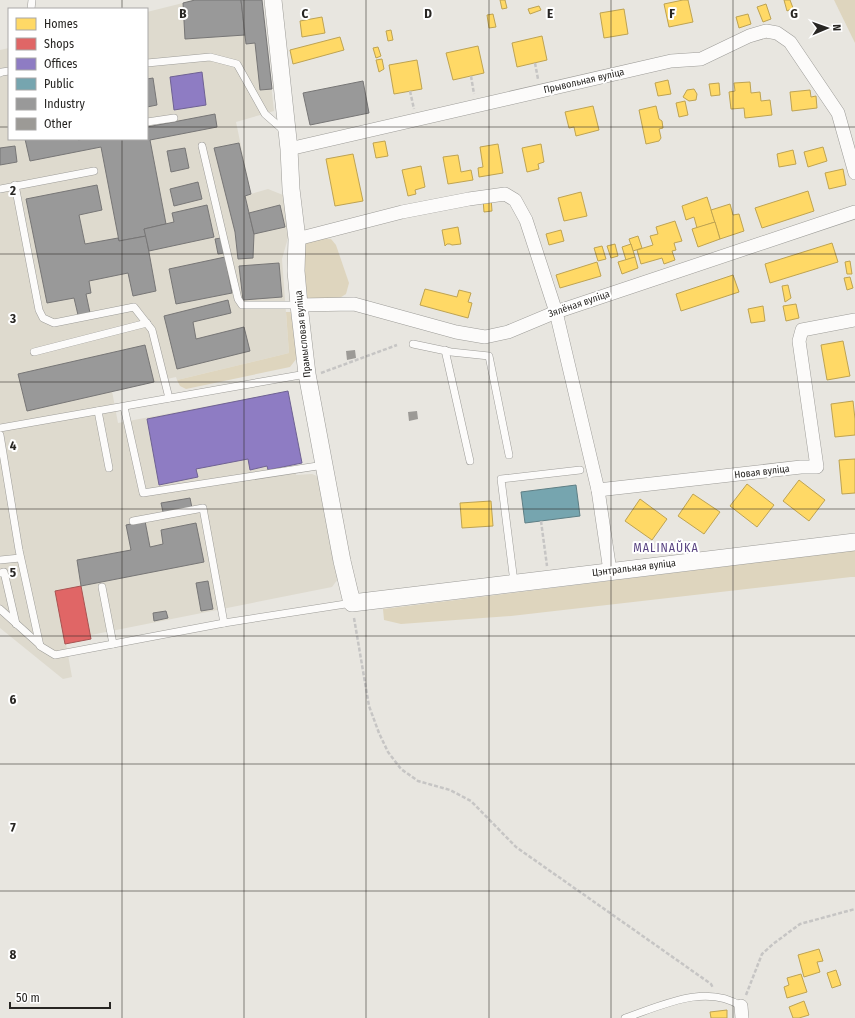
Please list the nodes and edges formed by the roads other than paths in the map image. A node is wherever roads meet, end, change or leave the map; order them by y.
1 (273, 0) edge
2 (148, 63) edge
3 (174, 118) dead end
4 (148, 122) edge
5 (202, 146) dead end
6 (289, 146) junction
7 (94, 171) dead end
8 (855, 173) edge
9 (15, 185) junction
10 (0, 189) edge
11 (855, 212) edge
12 (297, 239) junction
13 (299, 305) junction
14 (556, 312) junction
15 (855, 320) edge
16 (148, 323) junction
17 (413, 344) dead end
18 (445, 350) junction
19 (34, 352) dead end
20 (307, 376) junction
21 (169, 398) junction
22 (124, 407) junction
23 (98, 411) junction
24 (0, 428) edge
25 (0, 435) edge
26 (509, 455) dead end
27 (470, 461) dead end
28 (324, 465) junction
29 (109, 468) dead end
30 (580, 470) dead end
31 (598, 490) junction
32 (133, 521) dead end
33 (855, 542) edge
34 (20, 558) junction
35 (0, 560) edge
36 (610, 571) junction
37 (0, 573) edge
38 (514, 582) junction
39 (102, 587) dead end
40 (352, 603) junction
41 (0, 609) edge
42 (224, 622) junction
43 (16, 624) junction
44 (113, 644) junction
45 (40, 646) junction
46 (742, 1012) edge
47 (625, 1018) edge

1 - 6 street, Прамысловая вуліца
2 - 6 lane
3 - 4 lane
5 - 13 lane
6 - 8 street, Прывольная вуліца
6 - 12 street, Прамысловая вуліца
7 - 9 lane
9 - 10 lane
9 - 16 lane
11 - 14 street, Зялёная вуліца
12 - 13 street, Прамысловая вуліца
12 - 14 street
13 - 14 street, Зялёная вуліца
13 - 20 street, Прамысловая вуліца
14 - 31 street
15 - 31 street, Новая вуліца
16 - 19 lane
16 - 21 lane
17 - 18 lane
18 - 26 lane
18 - 27 lane
20 - 21 lane
20 - 28 street, Прамысловая вуліца
21 - 22 lane
22 - 23 lane
22 - 28 lane
23 - 24 lane
23 - 29 lane
25 - 34 lane
28 - 40 street, Прамысловая вуліца
30 - 38 lane
31 - 36 street
32 - 42 lane
33 - 36 street, Цэнтральная вуліца
34 - 35 lane
34 - 45 lane
36 - 38 street, Цэнтральная вуліца
37 - 43 lane
38 - 40 street, Цэнтральная вуліца
39 - 44 lane
40 - 42 lane
41 - 43 lane
42 - 44 lane
43 - 45 lane
44 - 45 lane
46 - 47 lane

